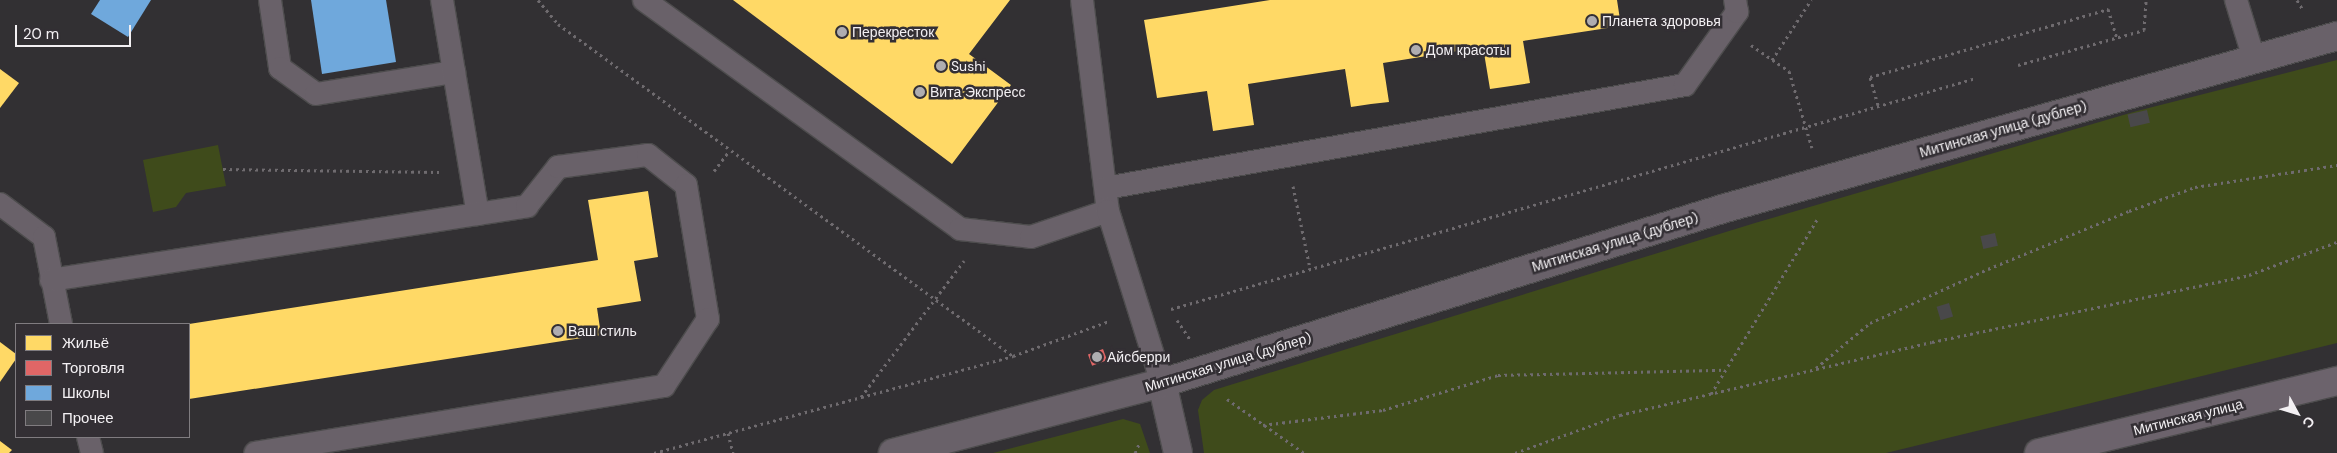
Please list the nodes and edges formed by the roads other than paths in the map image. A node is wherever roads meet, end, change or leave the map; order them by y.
1 (270, 0) edge
2 (442, 0) edge
3 (644, 0) edge
4 (1082, 0) edge
5 (1735, 0) edge
6 (2236, 0) edge
7 (2337, 36) edge
8 (2254, 59) junction
9 (454, 72) junction
10 (1106, 188) junction
11 (0, 204) edge
12 (1108, 211) junction
13 (478, 214) junction
14 (51, 280) junction
15 (61, 323) edge
16 (2337, 381) edge
17 (1162, 383) junction
18 (88, 438) edge
19 (92, 453) edge
20 (255, 453) edge
21 (893, 453) edge
22 (1178, 453) edge
23 (2039, 453) edge

1 - 9 lane
2 - 9 lane
3 - 12 lane
4 - 10 lane
5 - 10 lane
6 - 8 lane
7 - 8 street, Митинская улица (дублер)
8 - 17 street, Митинская улица (дублер)
9 - 13 lane
10 - 12 lane
11 - 14 lane
12 - 17 lane
13 - 14 lane
13 - 20 lane
14 - 15 lane
16 - 23 main road, Митинская улица
17 - 21 street, Митинская улица (дублер)
17 - 22 street
18 - 19 lane

